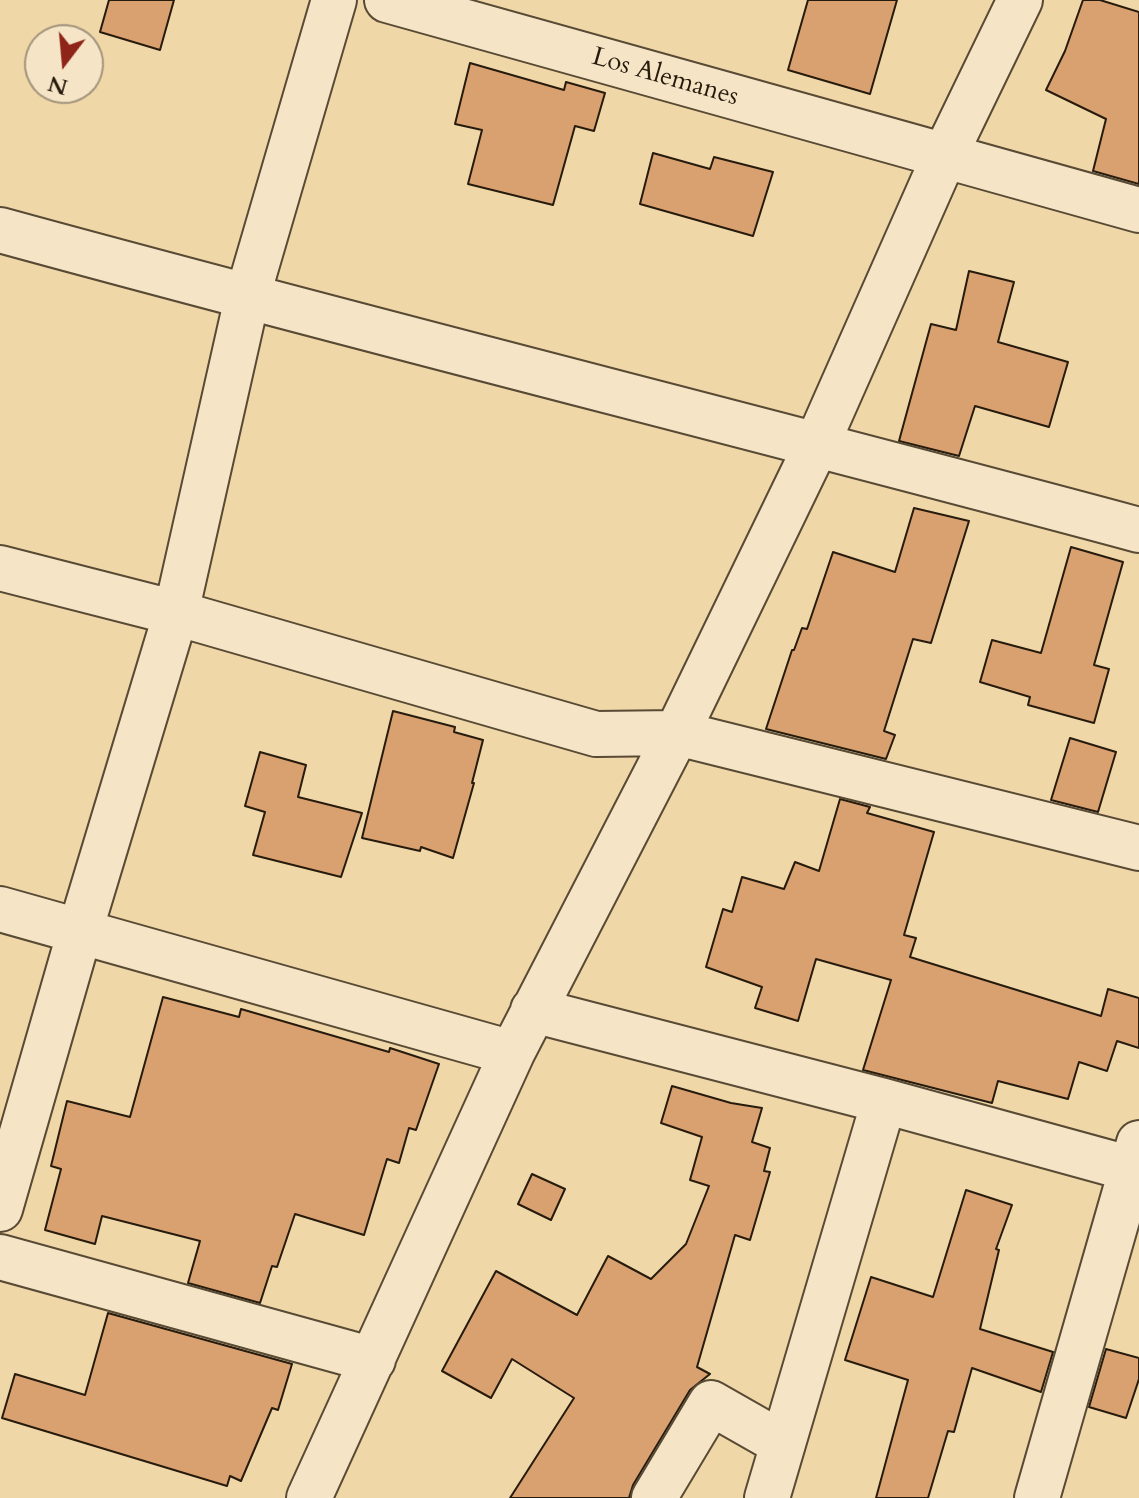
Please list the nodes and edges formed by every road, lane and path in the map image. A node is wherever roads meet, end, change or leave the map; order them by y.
1 (334, 0) edge
2 (387, 0) edge
3 (1020, 0) edge
4 (944, 157) junction
5 (1139, 210) edge
6 (0, 230) edge
7 (247, 298) junction
8 (817, 444) junction
9 (1139, 530) edge
10 (0, 568) edge
11 (176, 613) junction
12 (677, 733) junction
13 (1139, 848) edge
14 (0, 909) edge
15 (80, 931) junction
16 (533, 1010) junction
17 (512, 1053) junction
18 (884, 1101) junction
19 (1136, 1160) edge
20 (0, 1209) edge
21 (0, 1257) edge
22 (373, 1360) junction
23 (783, 1444) junction
24 (309, 1498) edge
25 (654, 1498) edge
26 (767, 1498) edge
27 (1037, 1498) edge

1 - 7 street
2 - 4 street, Los Alemanes
3 - 4 street
4 - 5 street, Los Alemanes
4 - 8 street
6 - 7 street
7 - 8 street
7 - 11 street
8 - 9 street
8 - 12 street
10 - 11 street
11 - 12 street
11 - 15 street
12 - 13 street
12 - 16 street
14 - 15 street
15 - 17 street
15 - 20 street
16 - 17 street
16 - 18 street
17 - 22 street
18 - 19 street
18 - 23 street
19 - 27 street
21 - 22 street
22 - 24 street
23 - 25 street
23 - 26 street

